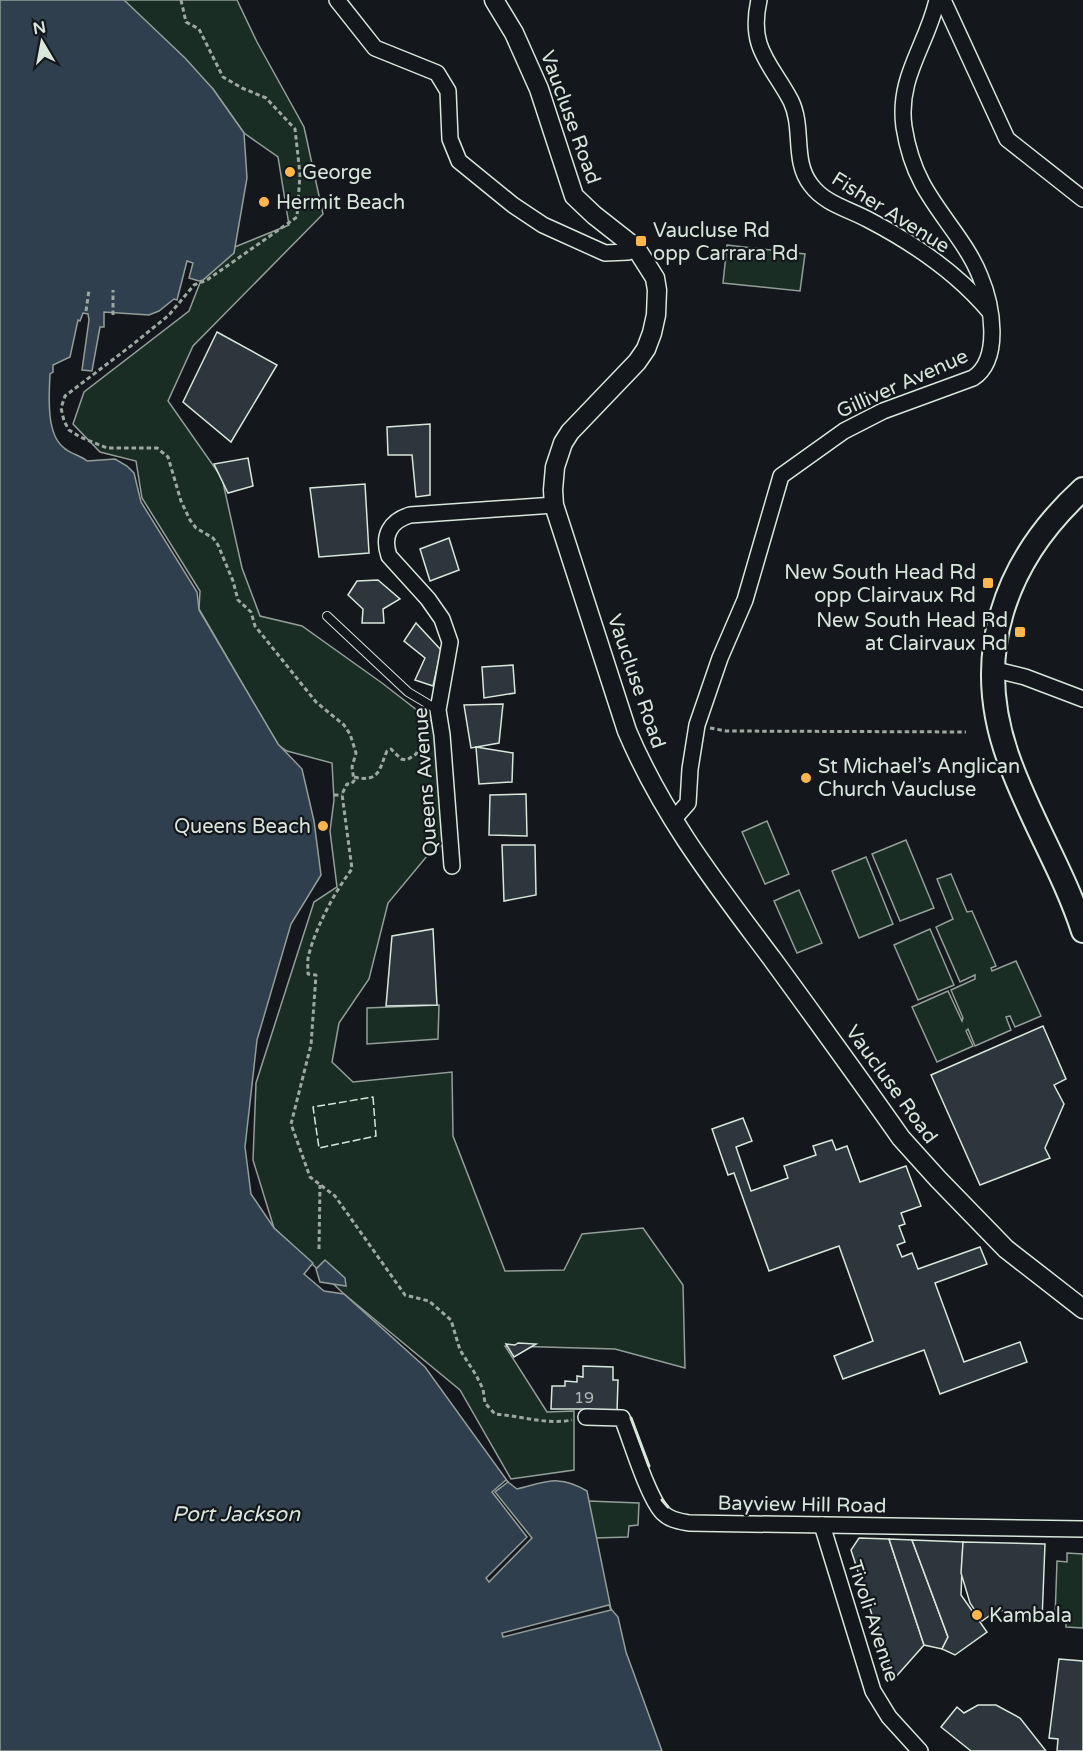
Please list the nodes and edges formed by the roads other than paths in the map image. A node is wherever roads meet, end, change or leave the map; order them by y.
1 (337, 0) edge
2 (494, 0) edge
3 (759, 0) edge
4 (937, 0) edge
5 (943, 0) edge
6 (1083, 199) edge
7 (636, 248) junction
8 (989, 311) junction
9 (1083, 489) edge
10 (554, 505) junction
11 (327, 616) dead end
12 (992, 669) junction
13 (1083, 699) edge
14 (438, 710) junction
15 (673, 820) junction
16 (452, 866) dead end
17 (1083, 931) edge
18 (1083, 1309) edge
19 (586, 1418) road end
20 (822, 1526) junction
21 (1083, 1529) edge
22 (920, 1751) edge

1 - 7 street
2 - 7 street, Vaucluse Road
3 - 8 street, Fisher Avenue
4 - 8 street, Gilliver Avenue
5 - 6 street
7 - 10 street, Vaucluse Road
8 - 15 street, Gilliver Avenue
9 - 12 main road
10 - 14 street, Queens Avenue
10 - 15 street, Vaucluse Road
11 - 14 lane
12 - 13 street
12 - 17 main road
14 - 16 street, Queens Avenue
15 - 18 street, Vaucluse Road
19 - 20 street, Bayview Hill Road
20 - 21 street, Bayview Hill Road
20 - 22 street, Tivoli Avenue

